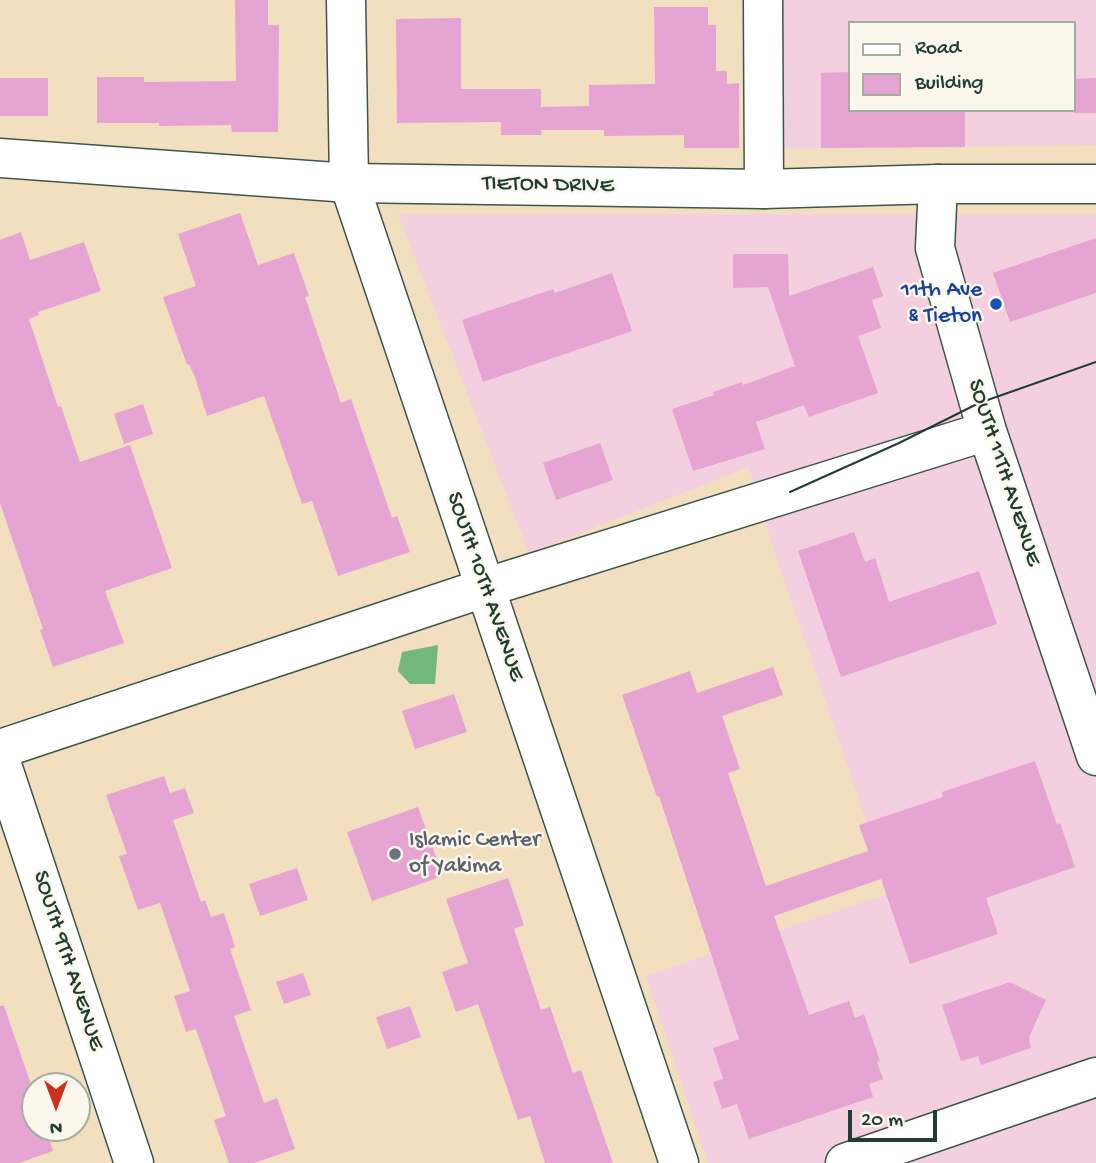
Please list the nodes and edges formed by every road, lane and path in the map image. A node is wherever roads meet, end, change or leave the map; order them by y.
1 (346, 0) edge
2 (763, 0) edge
3 (0, 158) edge
4 (349, 183) junction
5 (938, 184) junction
6 (1096, 184) edge
7 (764, 189) junction
8 (987, 431) junction
9 (484, 588) junction
10 (0, 749) edge
11 (1096, 756) edge
12 (0, 759) edge
13 (1096, 1077) edge
14 (134, 1163) edge
15 (679, 1163) edge
16 (845, 1163) edge

1 - 4 street, SOUTH 10TH AVENUE
2 - 7 street
3 - 4 street, TIETON DRIVE
4 - 7 street, TIETON DRIVE
4 - 9 street, SOUTH 10TH AVENUE
5 - 6 street, TIETON DRIVE
5 - 7 street, TIETON DRIVE
5 - 8 street, SOUTH 11TH AVENUE
8 - 9 street
8 - 11 street, SOUTH 11TH AVENUE
9 - 10 street
9 - 15 street, SOUTH 10TH AVENUE
12 - 14 street, SOUTH 9TH AVENUE
13 - 16 street

